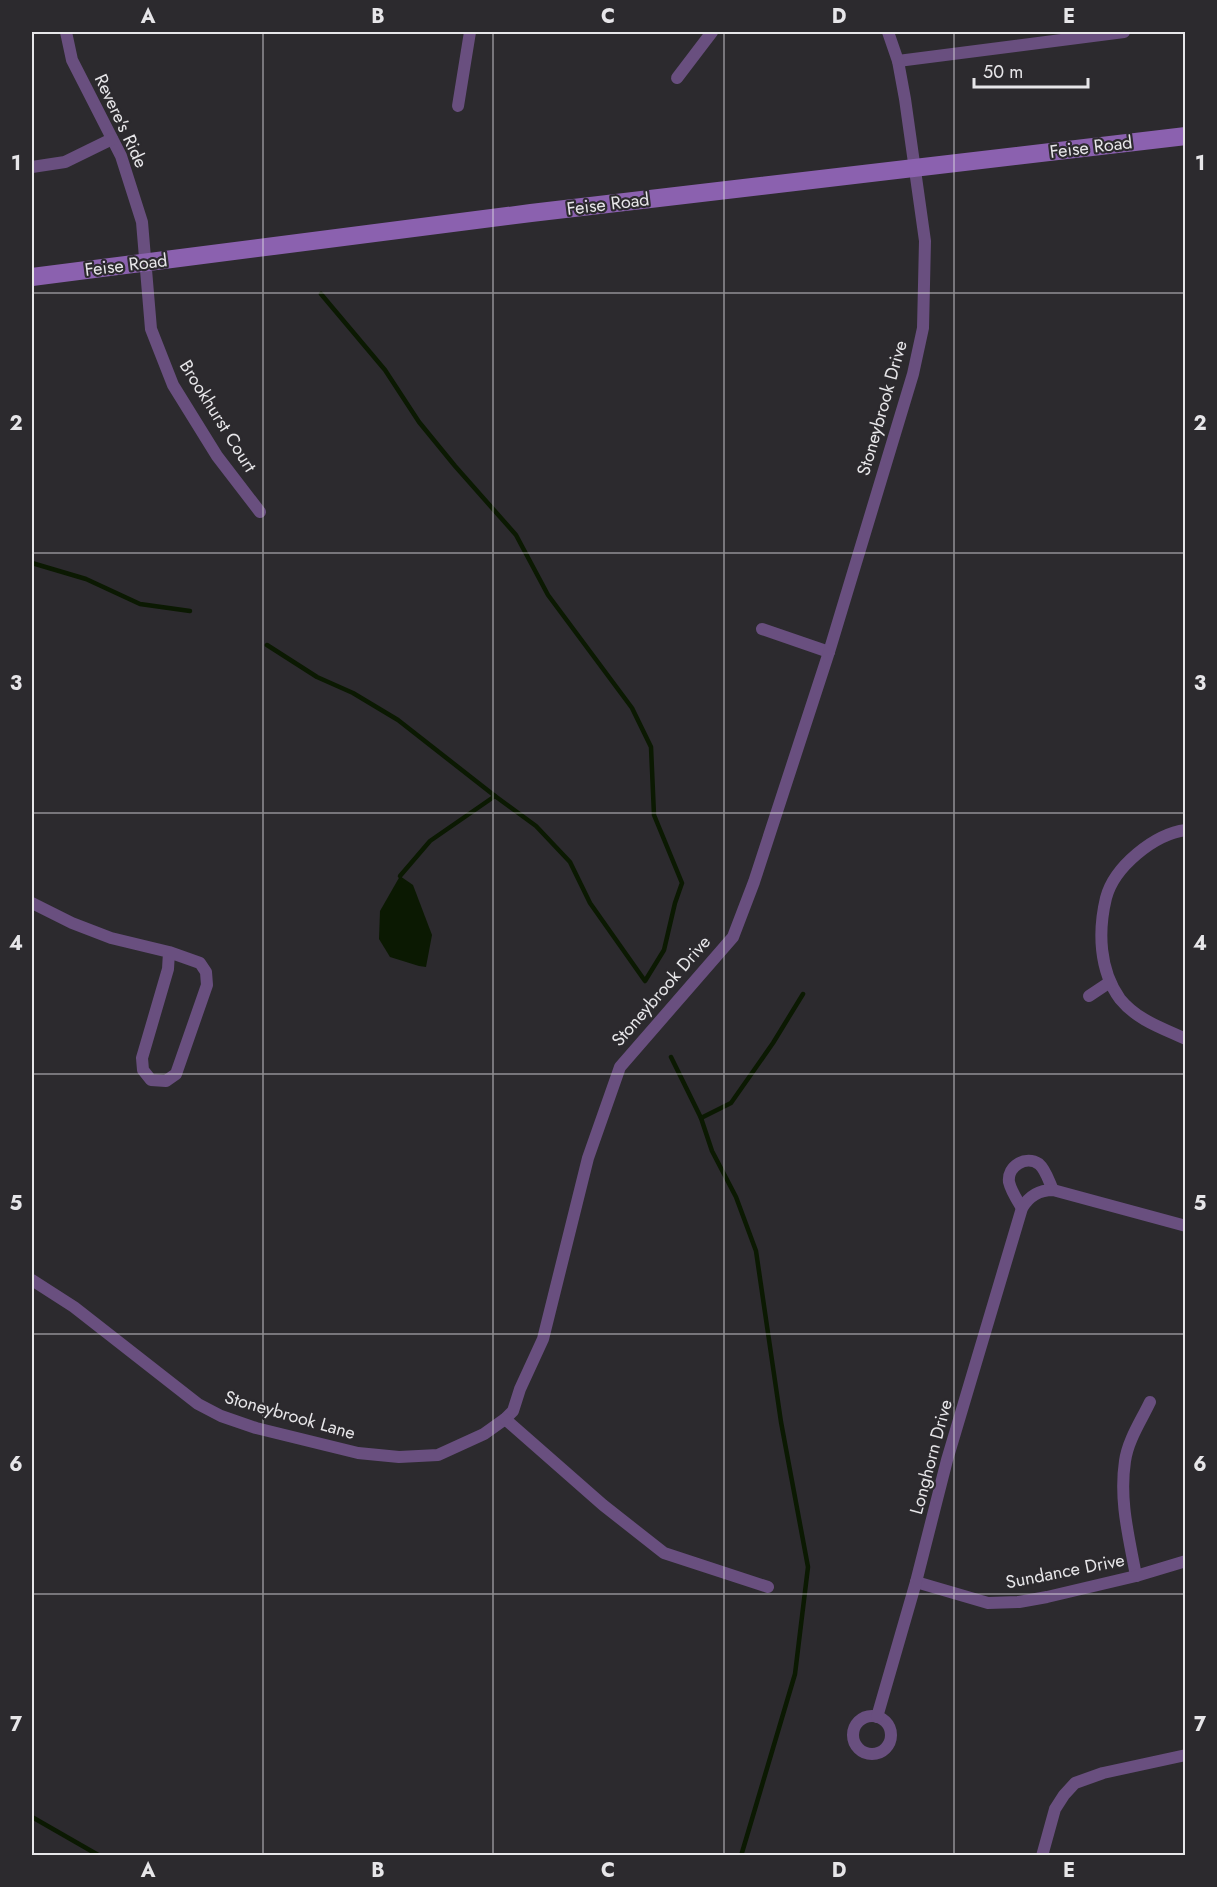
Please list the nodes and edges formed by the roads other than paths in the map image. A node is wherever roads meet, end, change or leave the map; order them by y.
1 (66, 32) edge
2 (470, 32) edge
3 (711, 32) edge
4 (888, 32) edge
5 (1124, 32) edge
6 (898, 61) junction
7 (677, 78) dead end
8 (458, 106) dead end
9 (1185, 136) edge
10 (112, 139) junction
11 (32, 167) edge
12 (914, 167) junction
13 (146, 262) junction
14 (32, 277) edge
15 (260, 512) dead end
16 (762, 629) dead end
17 (829, 652) junction
18 (1185, 830) edge
19 (32, 903) edge
20 (169, 952) junction
21 (1110, 982) junction
22 (1089, 996) dead end
23 (1185, 1039) edge
24 (1053, 1190) junction
25 (1022, 1208) junction
26 (1185, 1226) edge
27 (32, 1280) edge
28 (1150, 1402) dead end
29 (505, 1419) junction
30 (438, 1455) joint
31 (1185, 1561) edge
32 (1136, 1576) junction
33 (916, 1582) junction
34 (768, 1587) dead end
35 (877, 1717) dead end
36 (1185, 1755) edge
37 (1042, 1856) edge

1 - 10 street, Revere's Ride
2 - 8 street
3 - 7 street
4 - 6 street, Stoneybrook Drive
5 - 6 street
6 - 12 street, Stoneybrook Drive
9 - 12 main road, Feise Road
10 - 11 street
10 - 13 street, Revere's Ride
12 - 13 main road, Feise Road
12 - 17 street, Stoneybrook Drive
13 - 14 main road, Feise Road
13 - 15 street, Brookhurst Court
16 - 17 street
17 - 29 street, Stoneybrook Drive
18 - 21 street
19 - 20 street
20 - 20 street
21 - 22 street
21 - 23 street
24 - 25 street
24 - 25 street
24 - 26 street
25 - 33 street, Longhorn Drive
27 - 30 street, Stoneybrook Lane
28 - 32 street
29 - 30 street, Stoneybrook Drive
29 - 34 street
31 - 32 street, Sundance Drive
32 - 33 street, Sundance Drive
33 - 35 street, Longhorn Drive
36 - 37 street

